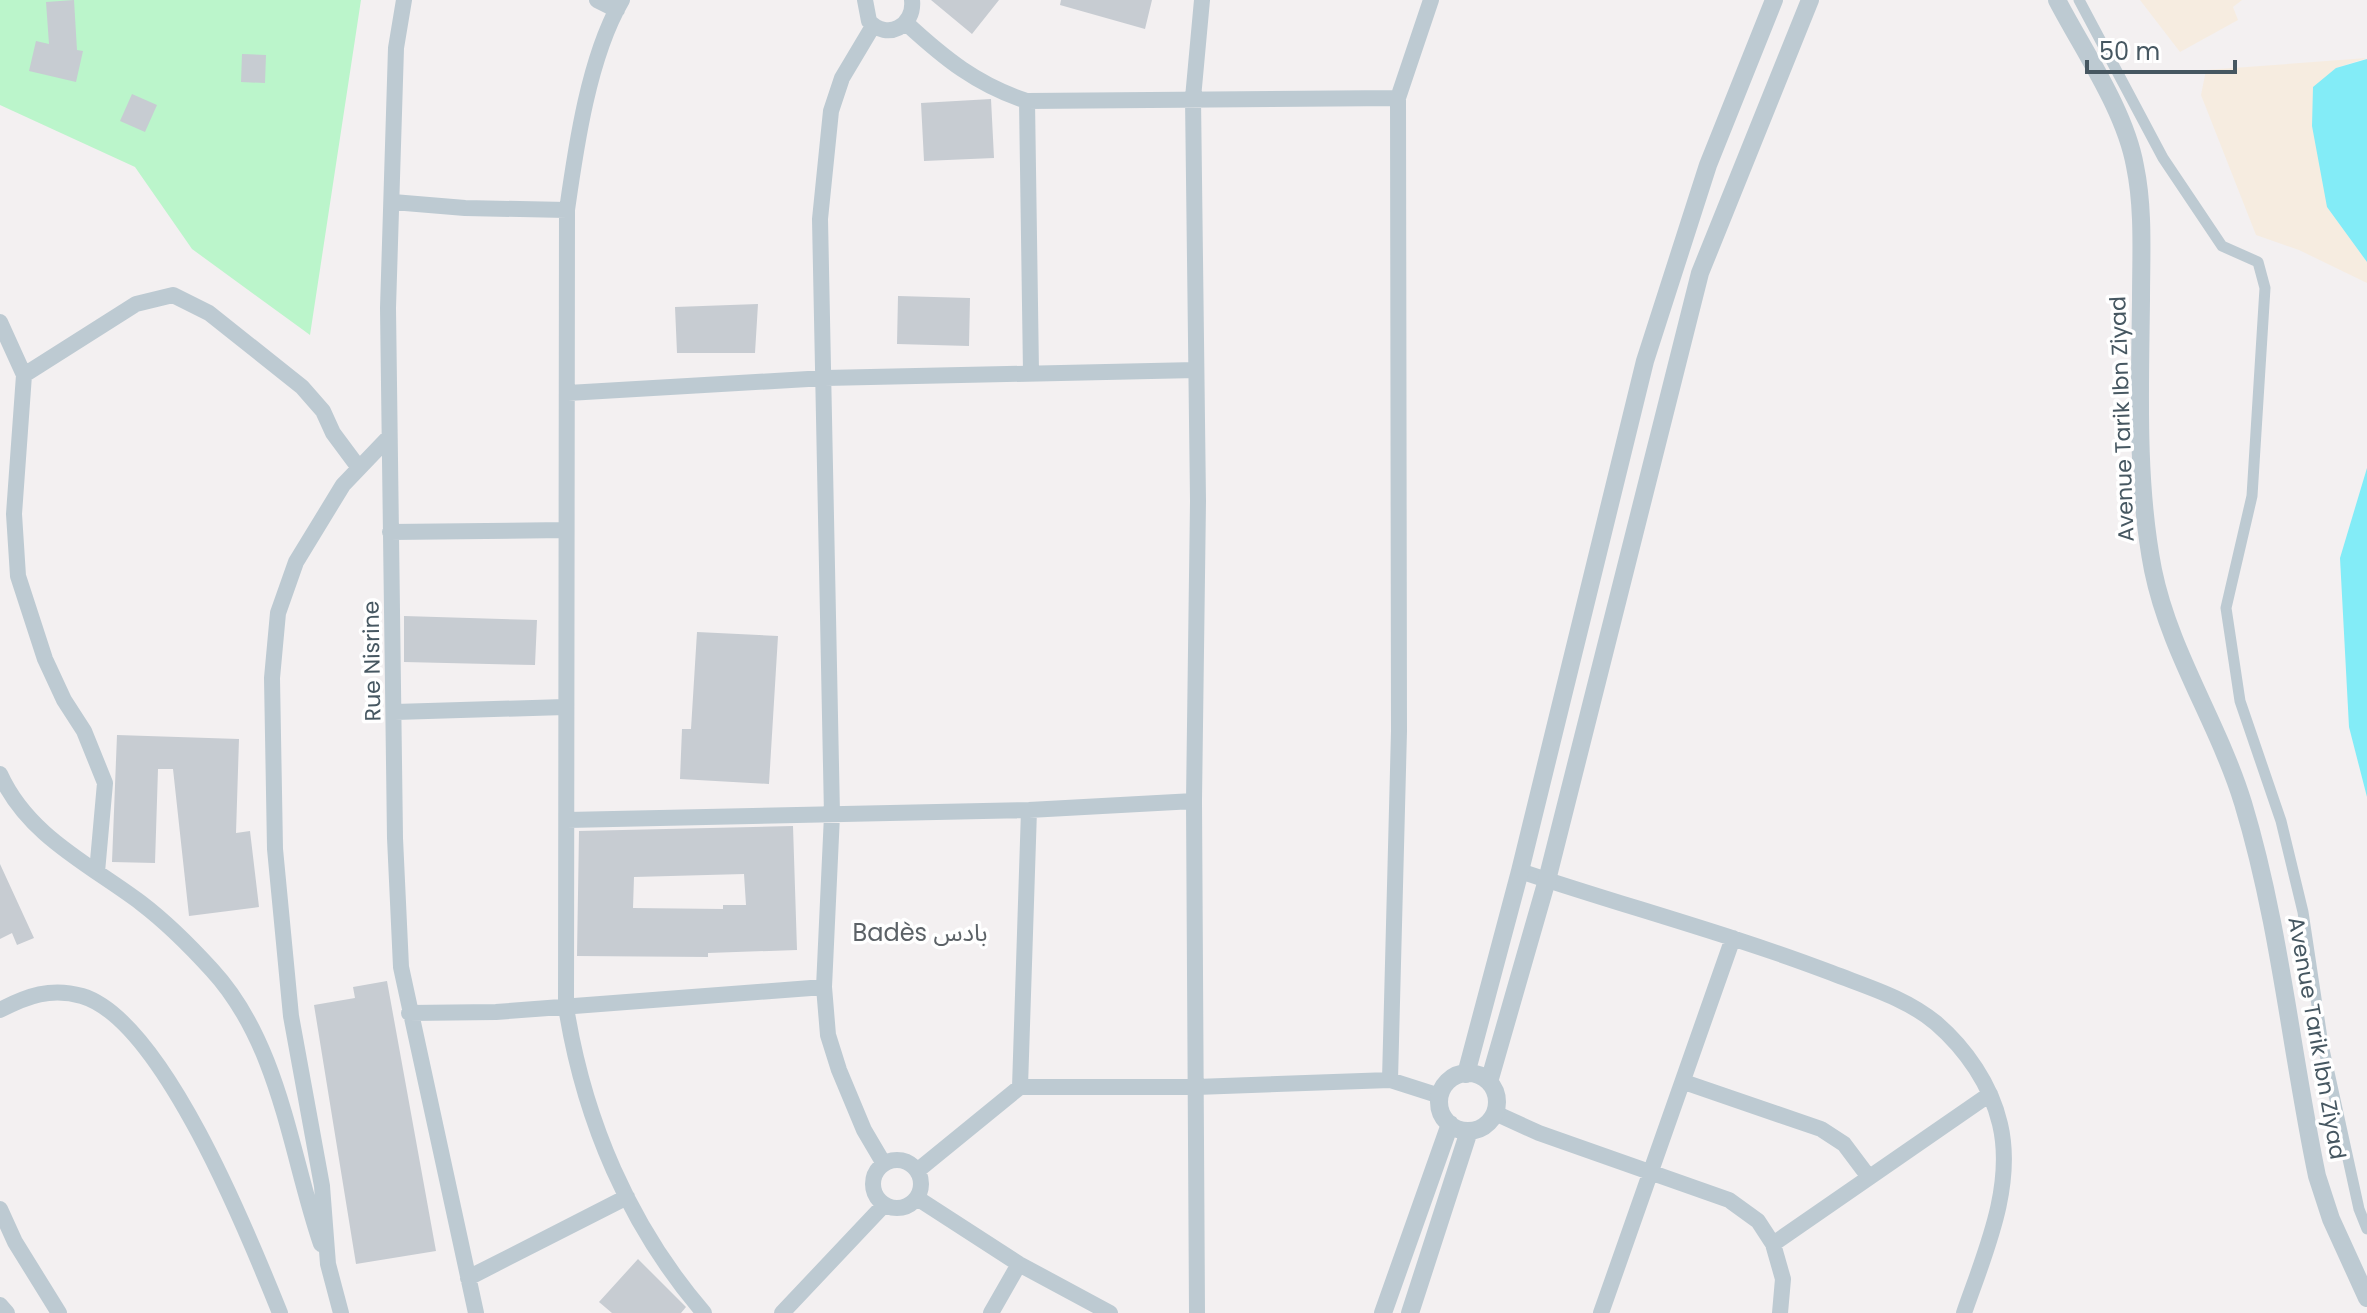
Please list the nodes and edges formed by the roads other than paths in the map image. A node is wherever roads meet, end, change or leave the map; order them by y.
1 (404, 0) edge
2 (597, 0) edge
3 (865, 0) edge
4 (912, 0) edge
5 (1202, 0) edge
6 (1431, 0) edge
7 (1774, 0) edge
8 (1810, 0) edge
9 (2057, 0) edge
10 (2079, 0) edge
11 (620, 5) edge
12 (906, 23) junction
13 (873, 26) junction
14 (1193, 98) junction
15 (1398, 98) junction
16 (1027, 101) junction
17 (393, 202) junction
18 (567, 210) junction
19 (0, 322) edge
20 (1196, 370) junction
21 (1031, 372) junction
22 (24, 375) junction
23 (825, 378) junction
24 (568, 393) junction
25 (388, 438) junction
26 (359, 468) junction
27 (566, 530) junction
28 (390, 532) junction
29 (565, 707) junction
30 (395, 712) junction
31 (0, 774) edge
32 (1194, 801) junction
33 (1029, 810) junction
34 (832, 815) junction
35 (567, 820) junction
36 (1520, 871) junction
37 (97, 872) junction
38 (1547, 880) junction
39 (1733, 938) junction
40 (824, 987) junction
41 (566, 1007) junction
42 (0, 1010) edge
43 (409, 1013) junction
44 (1466, 1074) junction
45 (1390, 1080) junction
46 (1489, 1082) junction
47 (1684, 1082) junction
48 (1020, 1087) junction
49 (1196, 1087) junction
50 (1990, 1094) junction
51 (1440, 1096) junction
52 (1495, 1113) junction
53 (1450, 1124) junction
54 (1469, 1131) junction
55 (884, 1164) junction
56 (917, 1171) junction
57 (1650, 1174) junction
58 (1868, 1176) junction
59 (627, 1197) junction
60 (917, 1198) junction
61 (884, 1205) junction
62 (0, 1209) edge
63 (2367, 1229) edge
64 (0, 1231) edge
65 (15, 1242) junction
66 (1773, 1244) junction
67 (328, 1264) junction
68 (1019, 1264) junction
69 (468, 1278) junction
70 (2367, 1298) edge
71 (0, 1305) edge
72 (473, 1312) edge
73 (7, 1313) edge
74 (59, 1313) edge
75 (280, 1313) edge
76 (341, 1313) edge
77 (704, 1313) edge
78 (782, 1313) edge
79 (991, 1313) edge
80 (1110, 1313) edge
81 (1197, 1313) edge
82 (1383, 1313) edge
83 (1410, 1313) edge
84 (1601, 1313) edge
85 (1780, 1313) edge
86 (1964, 1313) edge

1 - 17 street, Rue Nisrine
2 - 11 street
3 - 13 street
4 - 12 street
5 - 14 street
6 - 15 street
7 - 36 street
8 - 38 street
9 - 70 street, Avenue Tarik Ibn Ziyad
10 - 63 street
11 - 18 street
12 - 13 street
12 - 16 street
13 - 23 street
14 - 15 street
14 - 16 street
14 - 20 street
15 - 45 street
16 - 21 street
17 - 18 street
17 - 25 street, Rue Nisrine
18 - 24 street
19 - 22 street
20 - 21 street
20 - 32 street
21 - 23 street
22 - 26 street
22 - 37 street
23 - 24 street
23 - 34 street
24 - 27 street
25 - 26 street
25 - 28 street, Rue Nisrine
26 - 67 street
27 - 28 street
27 - 29 street
28 - 30 street, Rue Nisrine
29 - 30 street
29 - 35 street
30 - 43 street, Rue Nisrine
31 - 37 street
32 - 33 street
32 - 49 street
33 - 34 street
33 - 48 street
34 - 35 street
34 - 40 street
35 - 41 street
36 - 38 street
36 - 44 street
37 - 67 street
38 - 39 street
38 - 46 street
39 - 47 street
39 - 50 street
40 - 41 street
40 - 55 street
41 - 43 street
41 - 59 street
42 - 75 street
43 - 69 street, Rue Nisrine
44 - 46 street
44 - 51 street
45 - 49 street
45 - 51 street
46 - 52 street
47 - 57 street
47 - 58 street
48 - 49 street
48 - 56 street
49 - 81 street
50 - 58 street
50 - 86 street
51 - 53 street
52 - 54 street
52 - 57 street
53 - 54 street
53 - 82 street
54 - 83 street
55 - 56 street
55 - 61 street
56 - 60 street
57 - 66 street
57 - 84 street
58 - 66 street
59 - 69 street
59 - 77 street
60 - 61 street
60 - 68 street
61 - 78 street
62 - 65 street
64 - 65 street
65 - 74 street
66 - 85 street
67 - 76 street
68 - 79 street
68 - 80 street
69 - 72 street, Rue Nisrine
71 - 73 street

